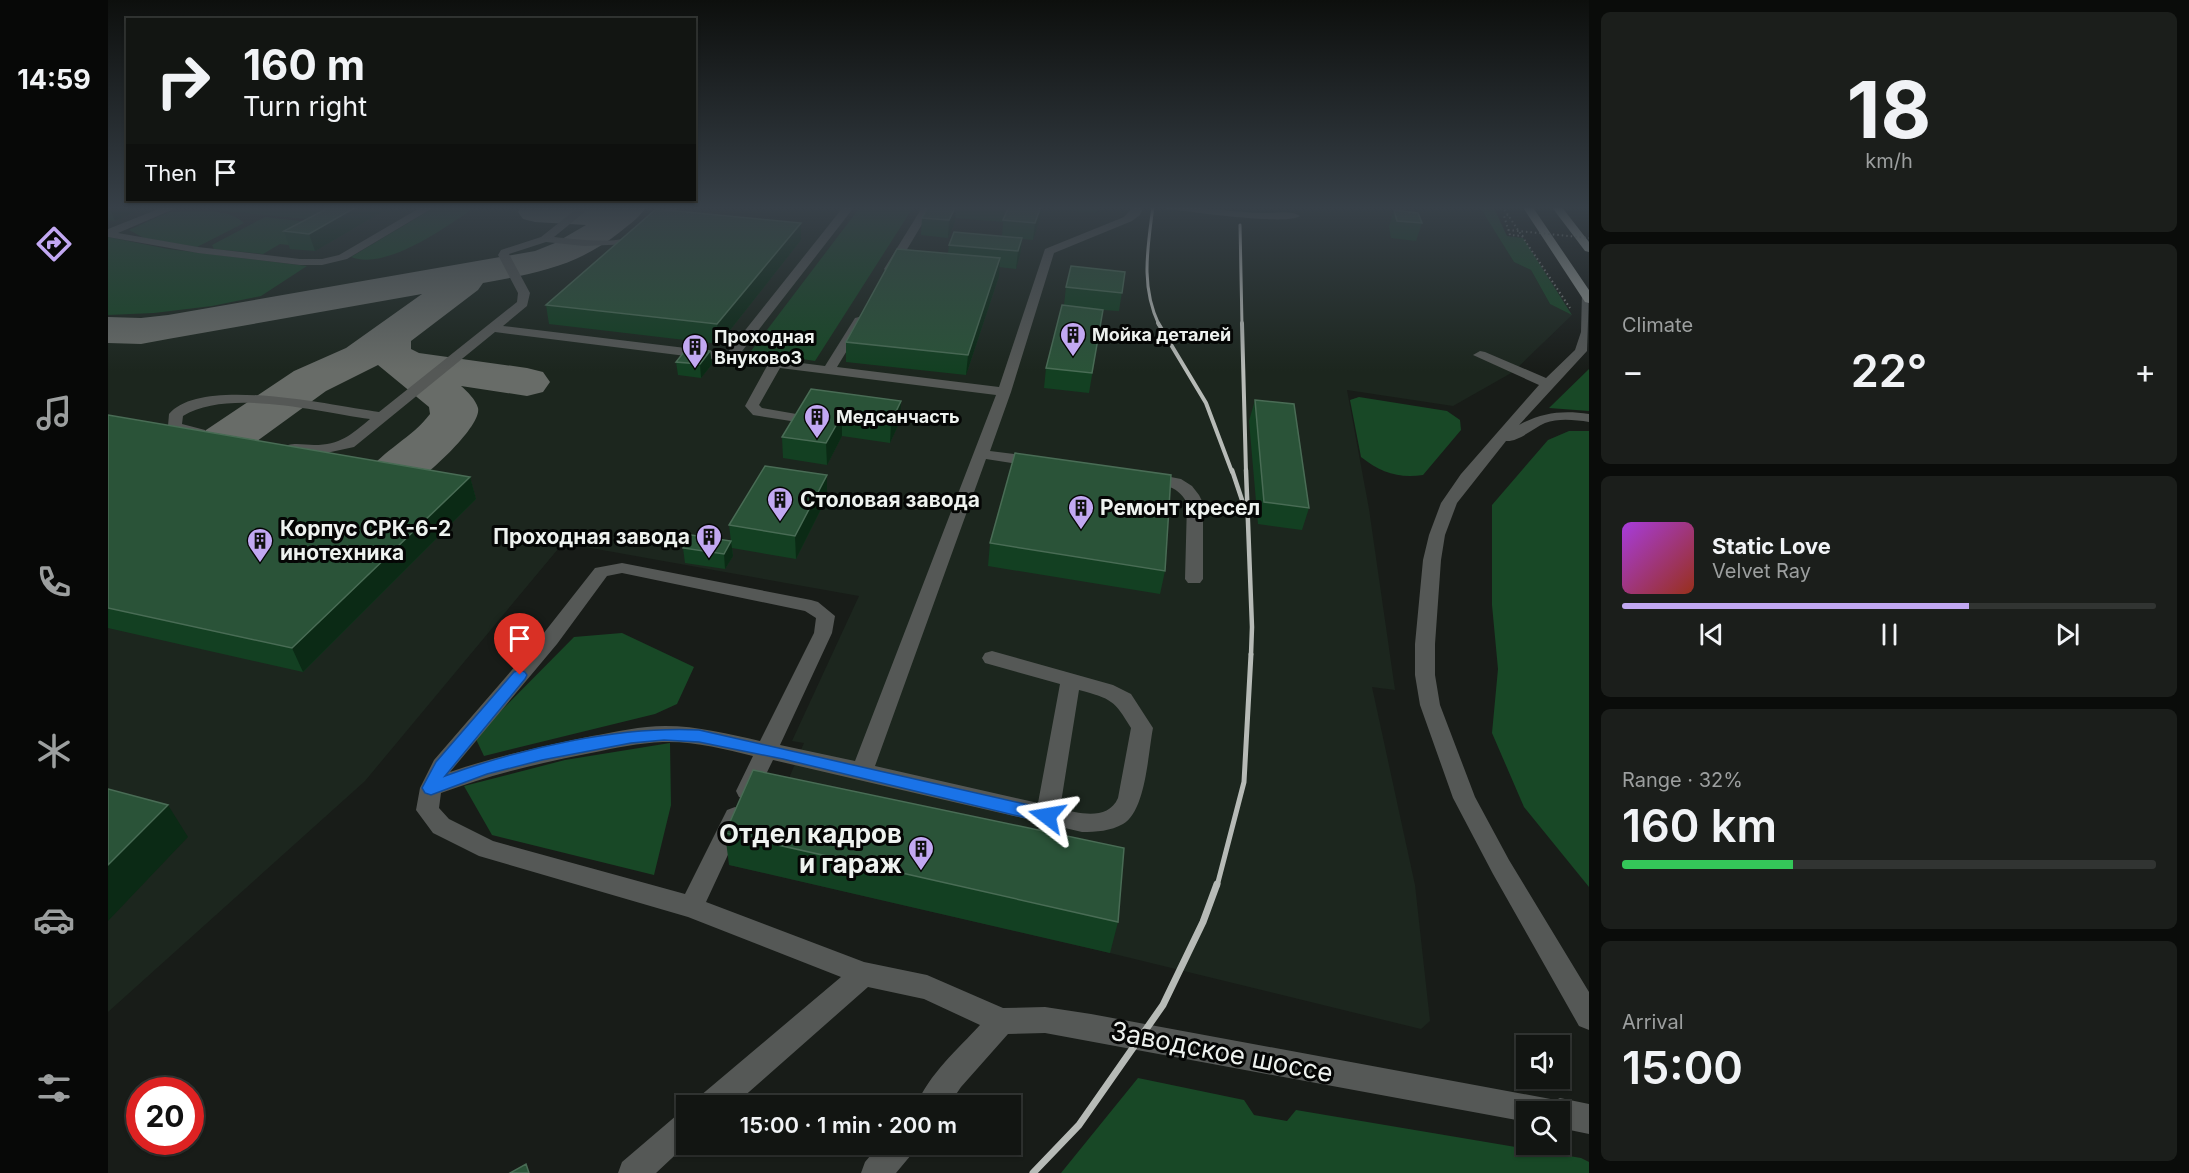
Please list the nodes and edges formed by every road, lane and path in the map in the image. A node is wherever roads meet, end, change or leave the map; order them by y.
1 (289, 261) edge
2 (327, 261) edge
3 (506, 261) edge
4 (807, 261) edge
5 (895, 261) edge
6 (1046, 261) edge
7 (1540, 261) edge
8 (1564, 261) edge
9 (885, 278) edge
10 (1588, 297) edge
11 (866, 309) edge
12 (1572, 311) dead end
13 (492, 328) junction
14 (1480, 355) dead end
15 (731, 357) junction
16 (776, 363) junction
17 (829, 370) junction
18 (1549, 384) junction
19 (1004, 392) junction
20 (383, 417) junction
21 (797, 418) edge
22 (1589, 418) edge
23 (210, 435) edge
24 (273, 446) edge
25 (1492, 448) junction
26 (981, 454) junction
27 (1049, 464) edge
28 (1128, 475) edge
29 (1194, 579) dead end
30 (992, 658) dead end
31 (1071, 680) junction
32 (767, 750) junction
33 (862, 771) junction
34 (431, 788) junction
35 (1047, 816) junction
36 (692, 907) junction
37 (864, 974) junction
38 (1589, 1017) edge
39 (1002, 1021) junction
40 (723, 1095) edge
41 (938, 1095) edge
42 (1516, 1106) edge
43 (1570, 1115) edge
44 (1589, 1119) edge
45 (676, 1135) edge
46 (891, 1155) edge
47 (633, 1173) edge
48 (876, 1173) edge

1 - 2 street
3 - 13 street
4 - 15 street
5 - 9 street
6 - 19 street
7 - 12 path
8 - 10 main road
10 - 18 street
11 - 17 street
13 - 15 street
13 - 20 street
14 - 18 street
15 - 16 street
16 - 17 street
16 - 21 street
17 - 19 street
18 - 25 street
19 - 26 street
20 - 23 street
20 - 24 street
22 - 25 street
25 - 38 street
26 - 27 street
26 - 33 street
28 - 29 street
30 - 31 street
31 - 35 street
31 - 35 street
32 - 33 street
32 - 34 street
32 - 34 street
32 - 36 street
33 - 35 street
34 - 36 street
36 - 37 street
37 - 39 street
37 - 40 street
39 - 41 street
39 - 42 street, Заводское шоссе
43 - 44 street
45 - 47 street
46 - 48 street

